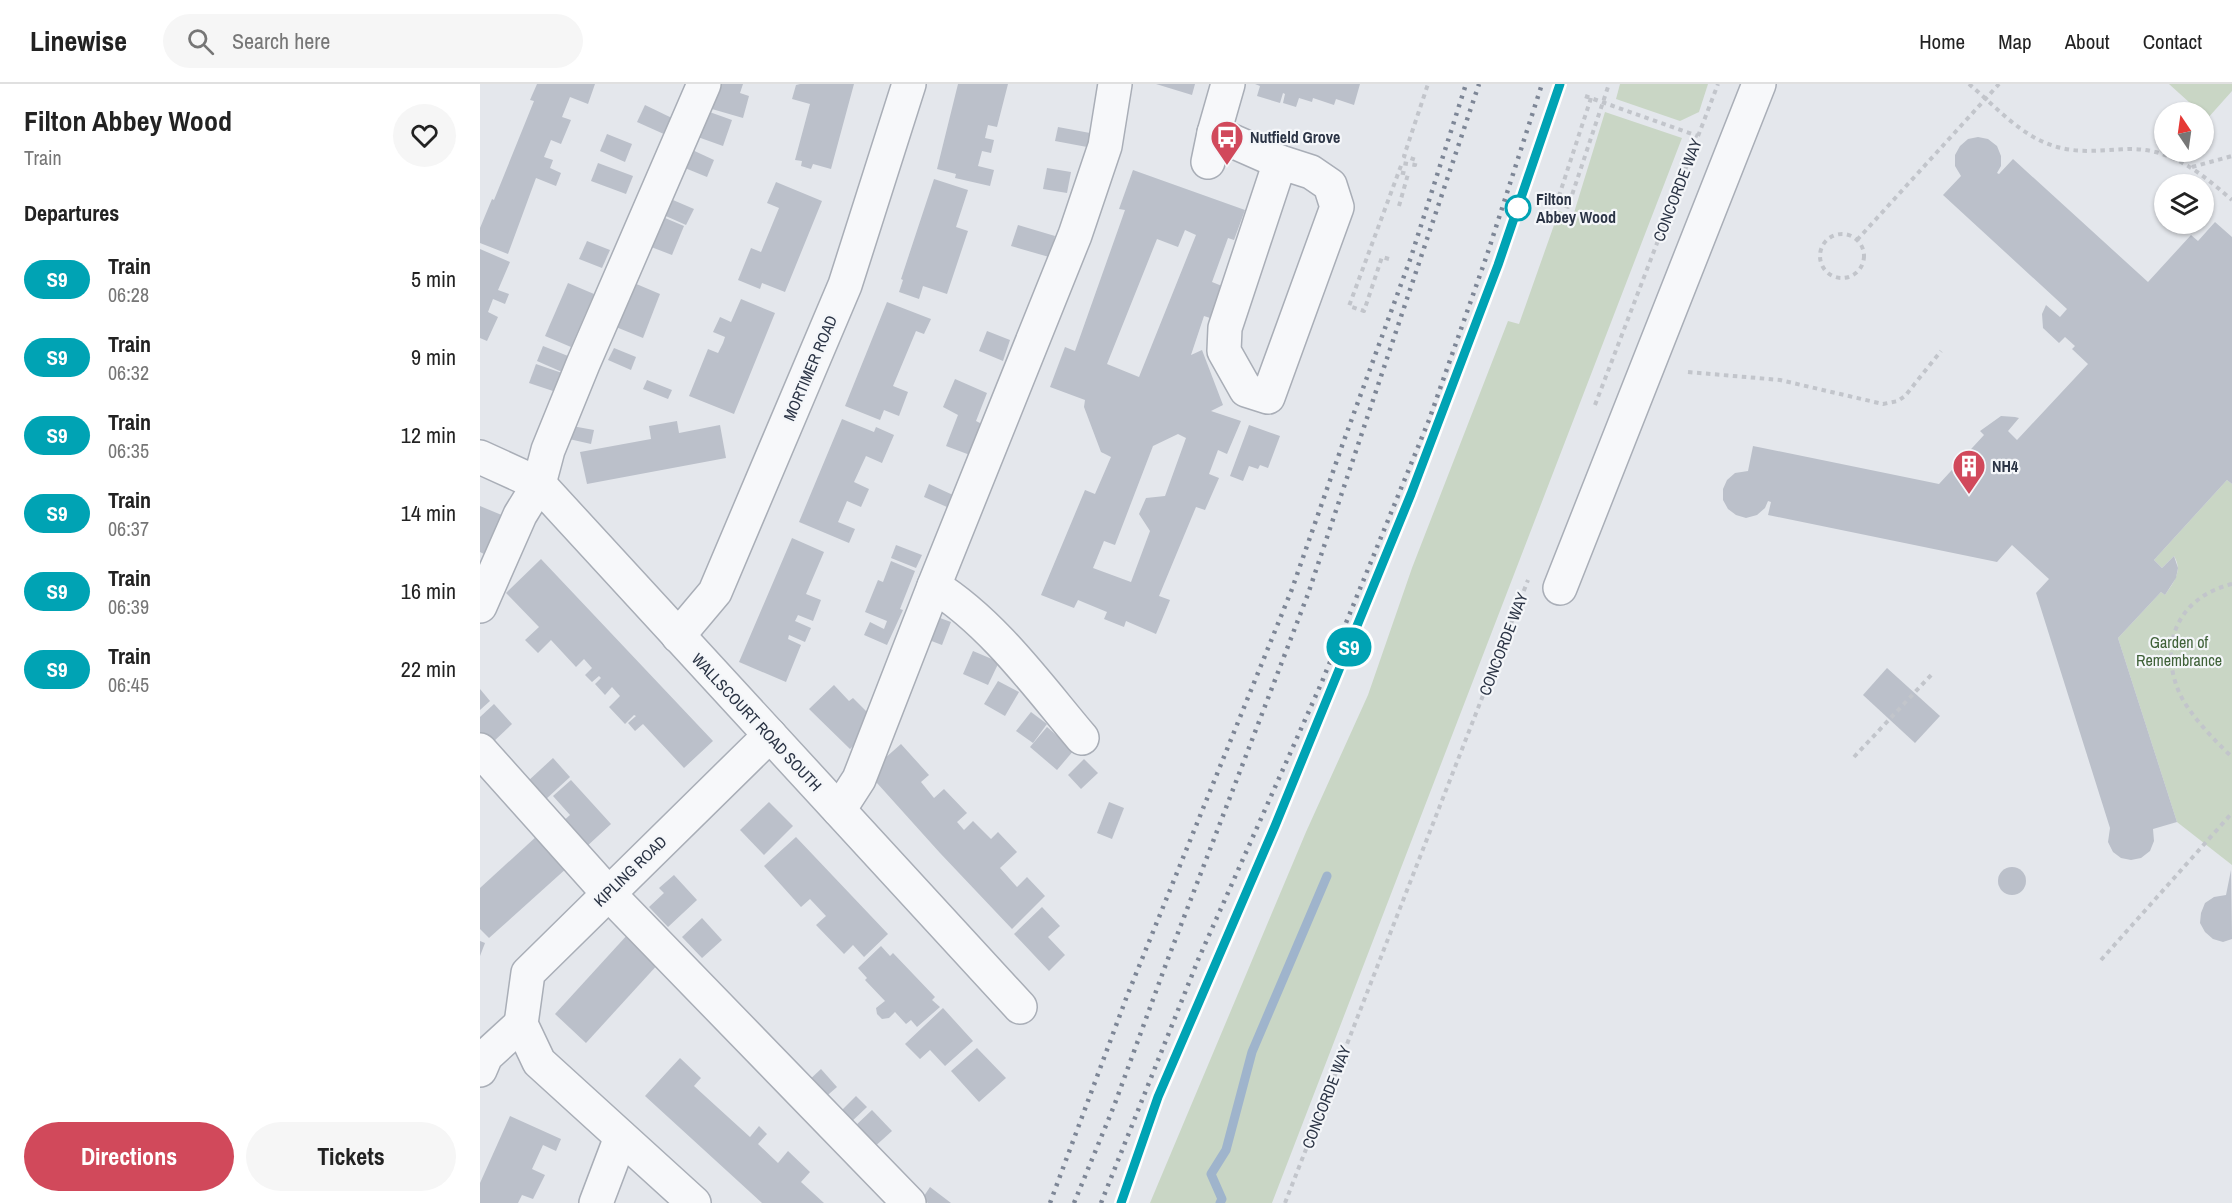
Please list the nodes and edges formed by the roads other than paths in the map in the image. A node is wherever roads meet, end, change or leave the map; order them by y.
1 (704, 84) edge
2 (909, 84) edge
3 (1115, 84) edge
4 (1228, 84) edge
5 (1759, 84) edge
6 (1281, 162) junction
7 (480, 457) edge
8 (539, 484) junction
9 (934, 586) junction
10 (1560, 588) dead end
11 (480, 606) edge
12 (678, 636) junction
13 (770, 735) junction
14 (1082, 738) dead end
15 (480, 750) edge
16 (839, 810) junction
17 (608, 893) junction
18 (1020, 1007) dead end
19 (521, 1024) junction
20 (480, 1070) edge
21 (621, 1137) junction
22 (596, 1203) edge
23 (694, 1203) edge
24 (909, 1203) edge

1 - 8 street
2 - 12 street, MORTIMER ROAD
3 - 9 street
4 - 6 street
5 - 10 street
6 - 6 street
7 - 8 street, WALLSCOURT ROAD SOUTH
8 - 11 street
8 - 12 street, WALLSCOURT ROAD SOUTH
9 - 14 street
9 - 16 street
12 - 13 street, WALLSCOURT ROAD SOUTH
13 - 16 street, WALLSCOURT ROAD SOUTH
13 - 17 street, KIPLING ROAD
15 - 17 street
16 - 18 street, WALLSCOURT ROAD SOUTH
17 - 19 street, KIPLING ROAD
17 - 24 street
19 - 20 street
19 - 21 street
21 - 22 street
21 - 23 street

